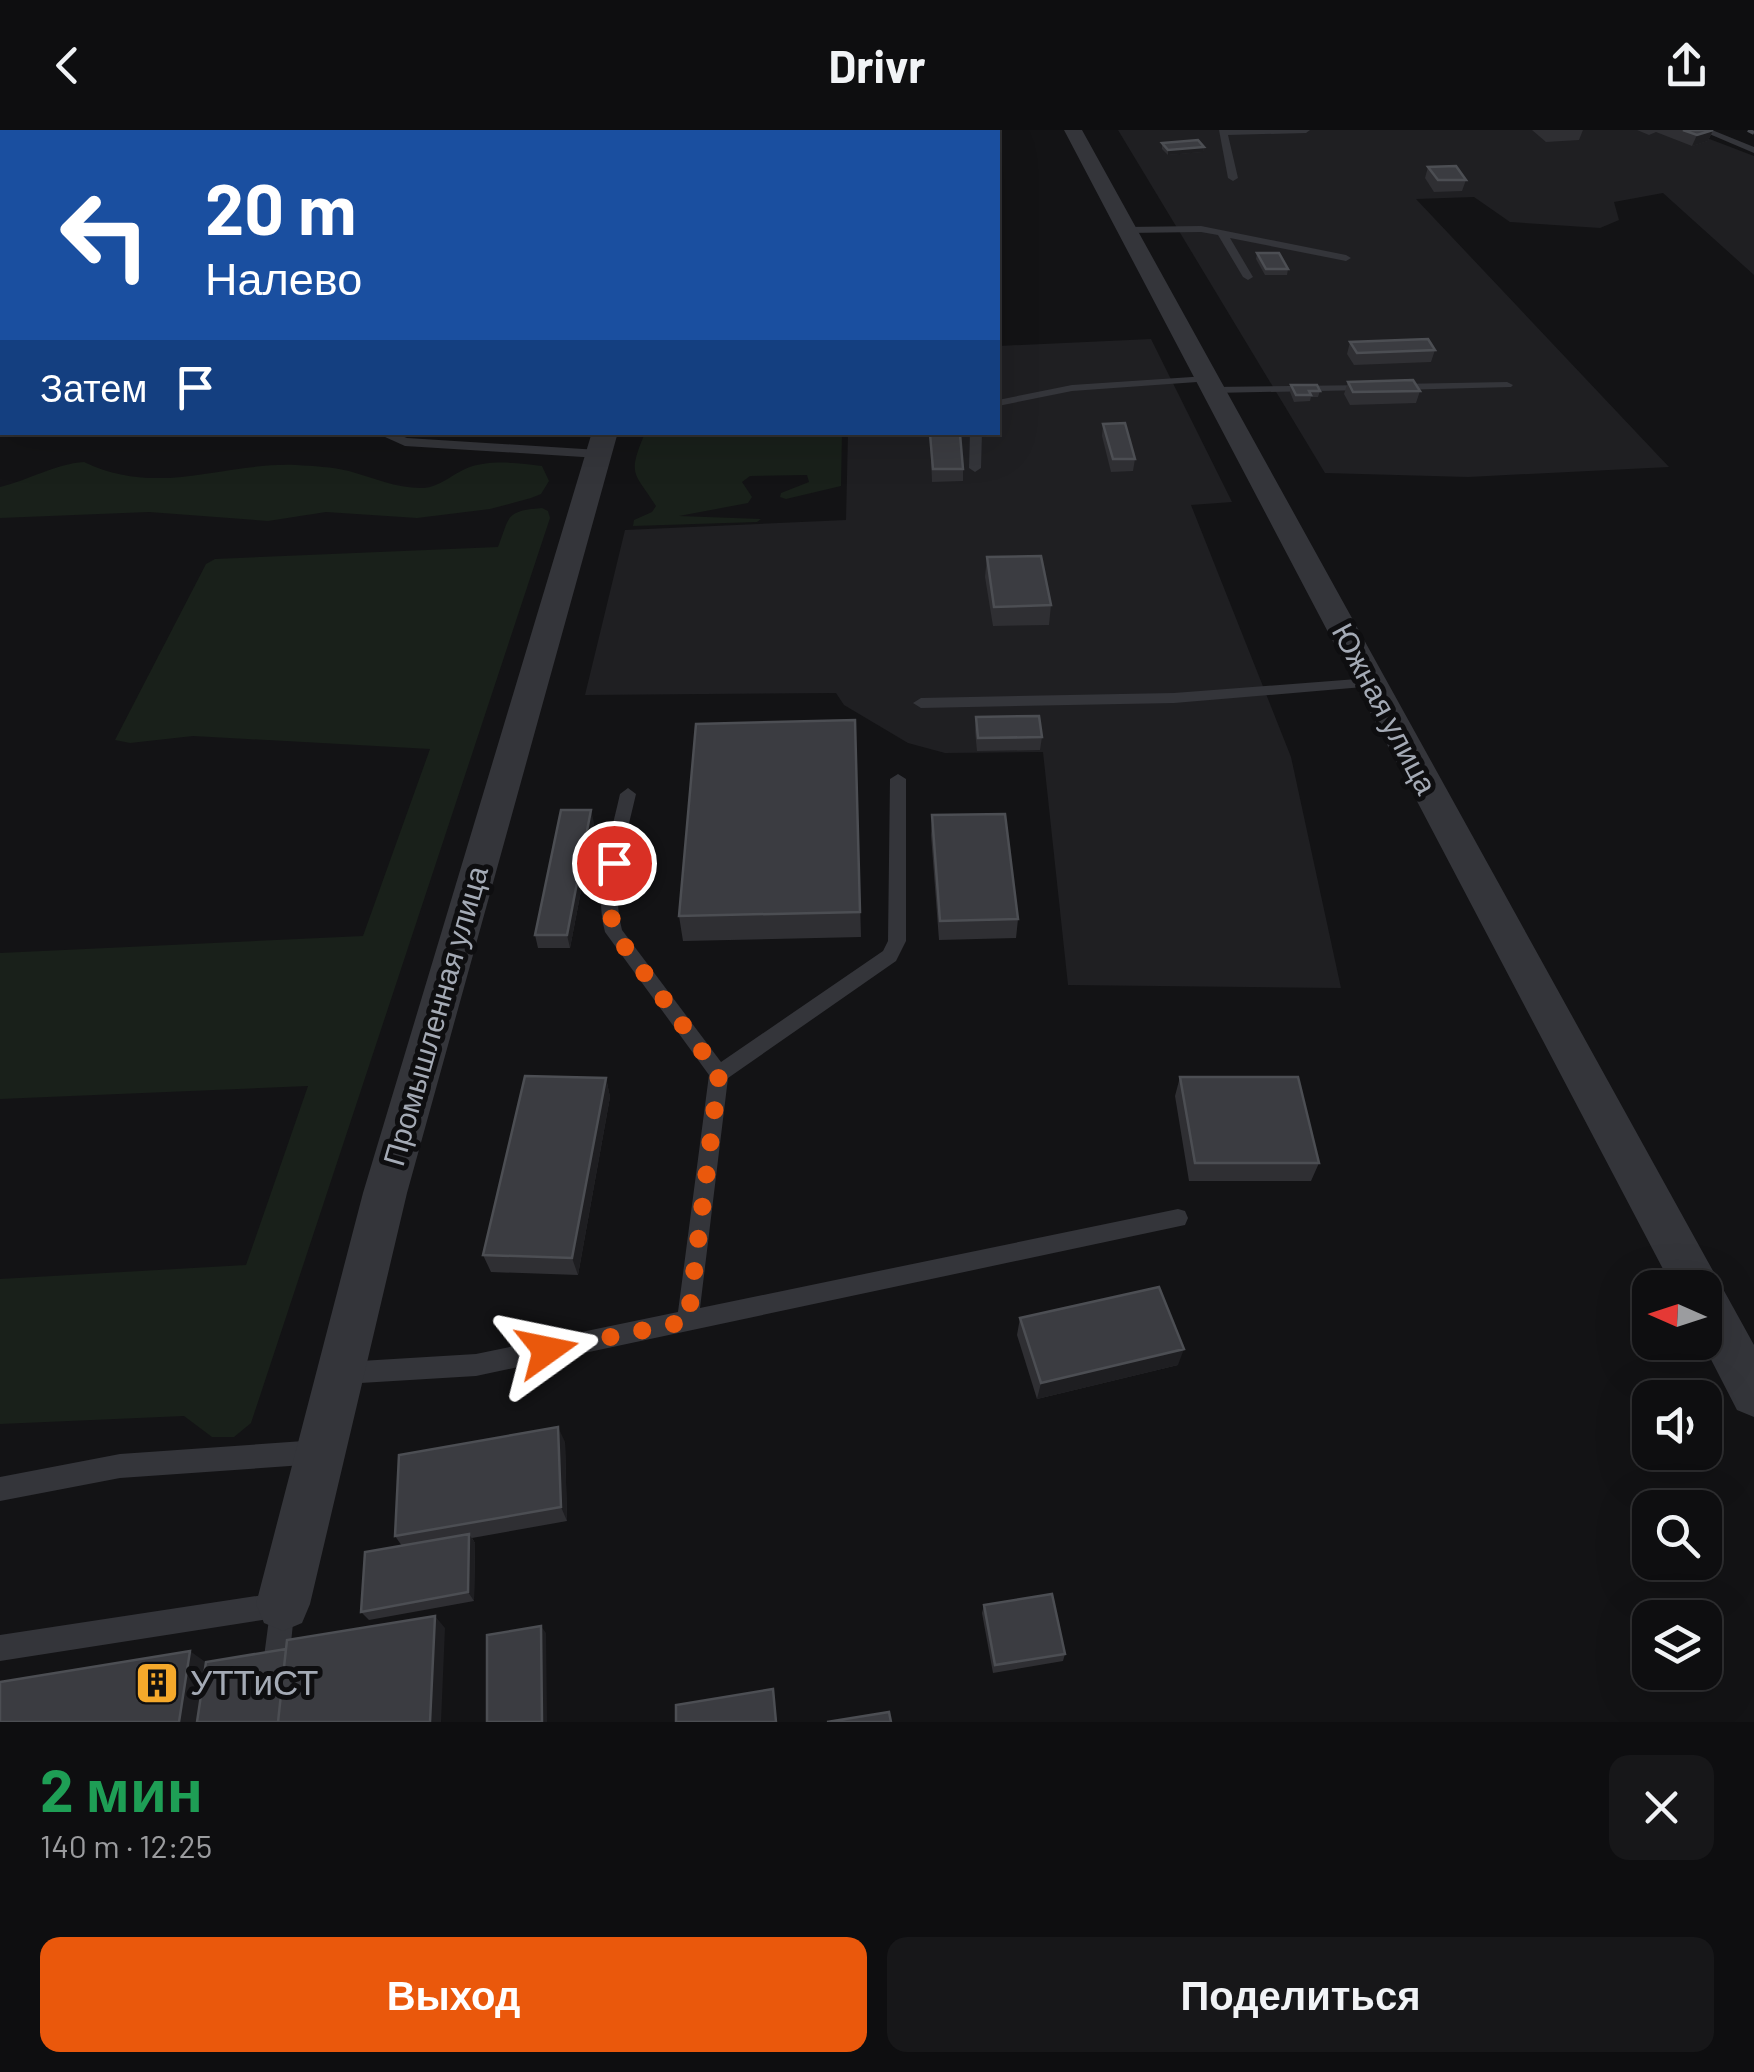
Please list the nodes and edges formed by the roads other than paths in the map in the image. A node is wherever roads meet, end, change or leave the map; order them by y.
1 (1074, 130) edge
2 (1306, 130) edge
3 (1704, 130) edge
4 (1224, 131) edge
5 (1754, 150) edge
6 (1233, 178) dead end
7 (1127, 230) junction
8 (1222, 233) junction
9 (1346, 258) dead end
10 (1248, 278) dead end
11 (1210, 385) junction
12 (1507, 385) dead end
13 (1000, 403) edge
14 (388, 435) edge
15 (452, 435) edge
16 (976, 435) edge
17 (602, 443) edge
18 (446, 445) junction
19 (975, 468) dead end
20 (1370, 684) junction
21 (922, 703) dead end
22 (898, 778) dead end
23 (628, 794) dead end
24 (719, 1074) junction
25 (1178, 1218) dead end
26 (1687, 1270) edge
27 (688, 1321) junction
28 (1722, 1334) edge
29 (338, 1373) junction
30 (1754, 1393) edge
31 (318, 1452) junction
32 (0, 1489) edge
33 (282, 1604) junction
34 (0, 1648) edge
35 (272, 1702) edge

1 - 7 street, Южная улица
2 - 4 lane
3 - 5 lane
4 - 6 lane
7 - 8 lane
7 - 11 street, Южная улица
8 - 9 lane
8 - 10 lane
11 - 12 lane
11 - 13 lane
11 - 20 street, Южная улица
14 - 18 lane
15 - 18 lane
16 - 19 lane
17 - 18 lane
17 - 29 street, Промышленная улица
20 - 21 lane
20 - 26 street, Южная улица
22 - 24 lane
23 - 24 lane
24 - 27 lane
25 - 27 lane
27 - 29 lane
28 - 30 street
29 - 31 street, Промышленная улица
31 - 32 lane
31 - 33 street, Промышленная улица
33 - 34 lane
33 - 35 lane

